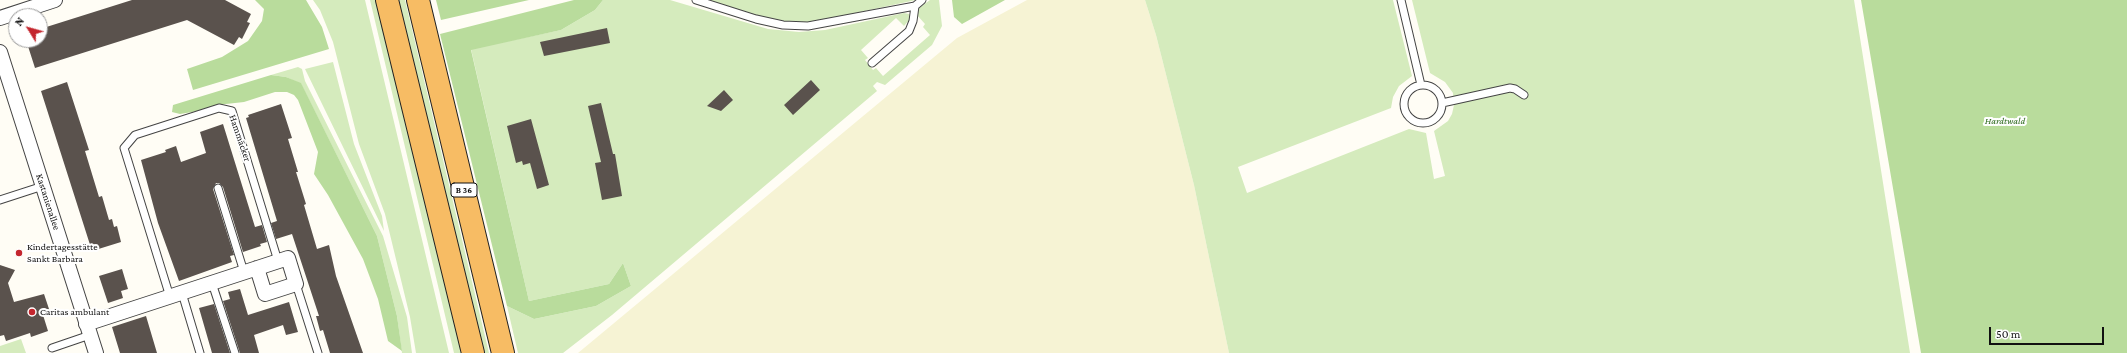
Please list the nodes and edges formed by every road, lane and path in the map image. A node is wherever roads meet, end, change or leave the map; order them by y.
1 (55, 0) edge
2 (387, 0) edge
3 (418, 0) edge
4 (696, 0) edge
5 (922, 0) edge
6 (1401, 0) edge
7 (915, 6) junction
8 (0, 18) edge
9 (0, 52) edge
10 (872, 63) dead end
11 (1421, 85) junction
12 (1524, 95) dead end
13 (1442, 103) junction
14 (43, 186) junction
15 (218, 188) dead end
16 (0, 200) edge
17 (278, 261) junction
18 (250, 270) junction
19 (212, 283) junction
20 (296, 284) junction
21 (176, 295) junction
22 (88, 330) junction
23 (52, 348) dead end
24 (96, 353) edge
25 (200, 353) edge
26 (235, 353) edge
27 (318, 353) edge
28 (473, 353) edge
29 (503, 353) edge

1 - 8 street
2 - 28 highway
3 - 29 highway, B 36
4 - 7 lane
5 - 7 lane
6 - 11 lane
7 - 10 lane
9 - 14 street, Kastanienallee
11 - 13 lane
11 - 13 lane
12 - 13 lane
14 - 16 lane
14 - 22 street, Kastanienallee
15 - 18 lane
17 - 18 street
17 - 20 street
17 - 21 lane, Hammäcker
18 - 19 street
18 - 20 street
19 - 21 street
19 - 26 lane
20 - 27 lane
21 - 22 street
21 - 25 lane
22 - 23 lane
22 - 24 street, Kastanienallee

